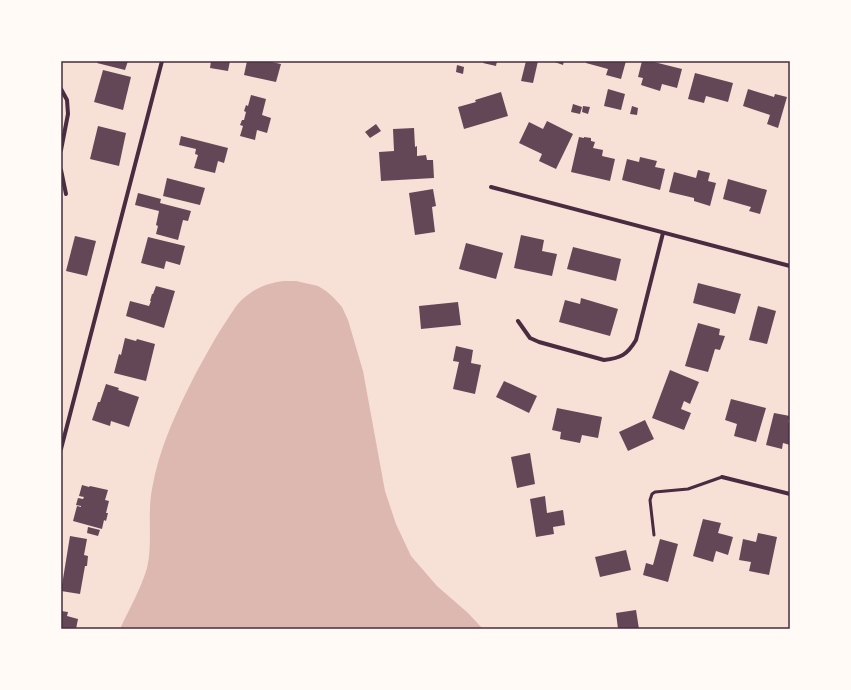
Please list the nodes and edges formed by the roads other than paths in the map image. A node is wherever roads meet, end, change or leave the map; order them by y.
1 (162, 61) edge
2 (61, 89) edge
3 (61, 150) edge
4 (61, 170) edge
5 (491, 188) dead end
6 (66, 194) dead end
7 (663, 233) junction
8 (790, 266) edge
9 (518, 321) dead end
10 (61, 449) edge
11 (722, 477) joint
12 (790, 494) edge
13 (654, 535) dead end

1 - 10 street
2 - 3 street
4 - 6 street
5 - 7 street
7 - 8 street
7 - 9 street
11 - 12 street
11 - 13 lane

